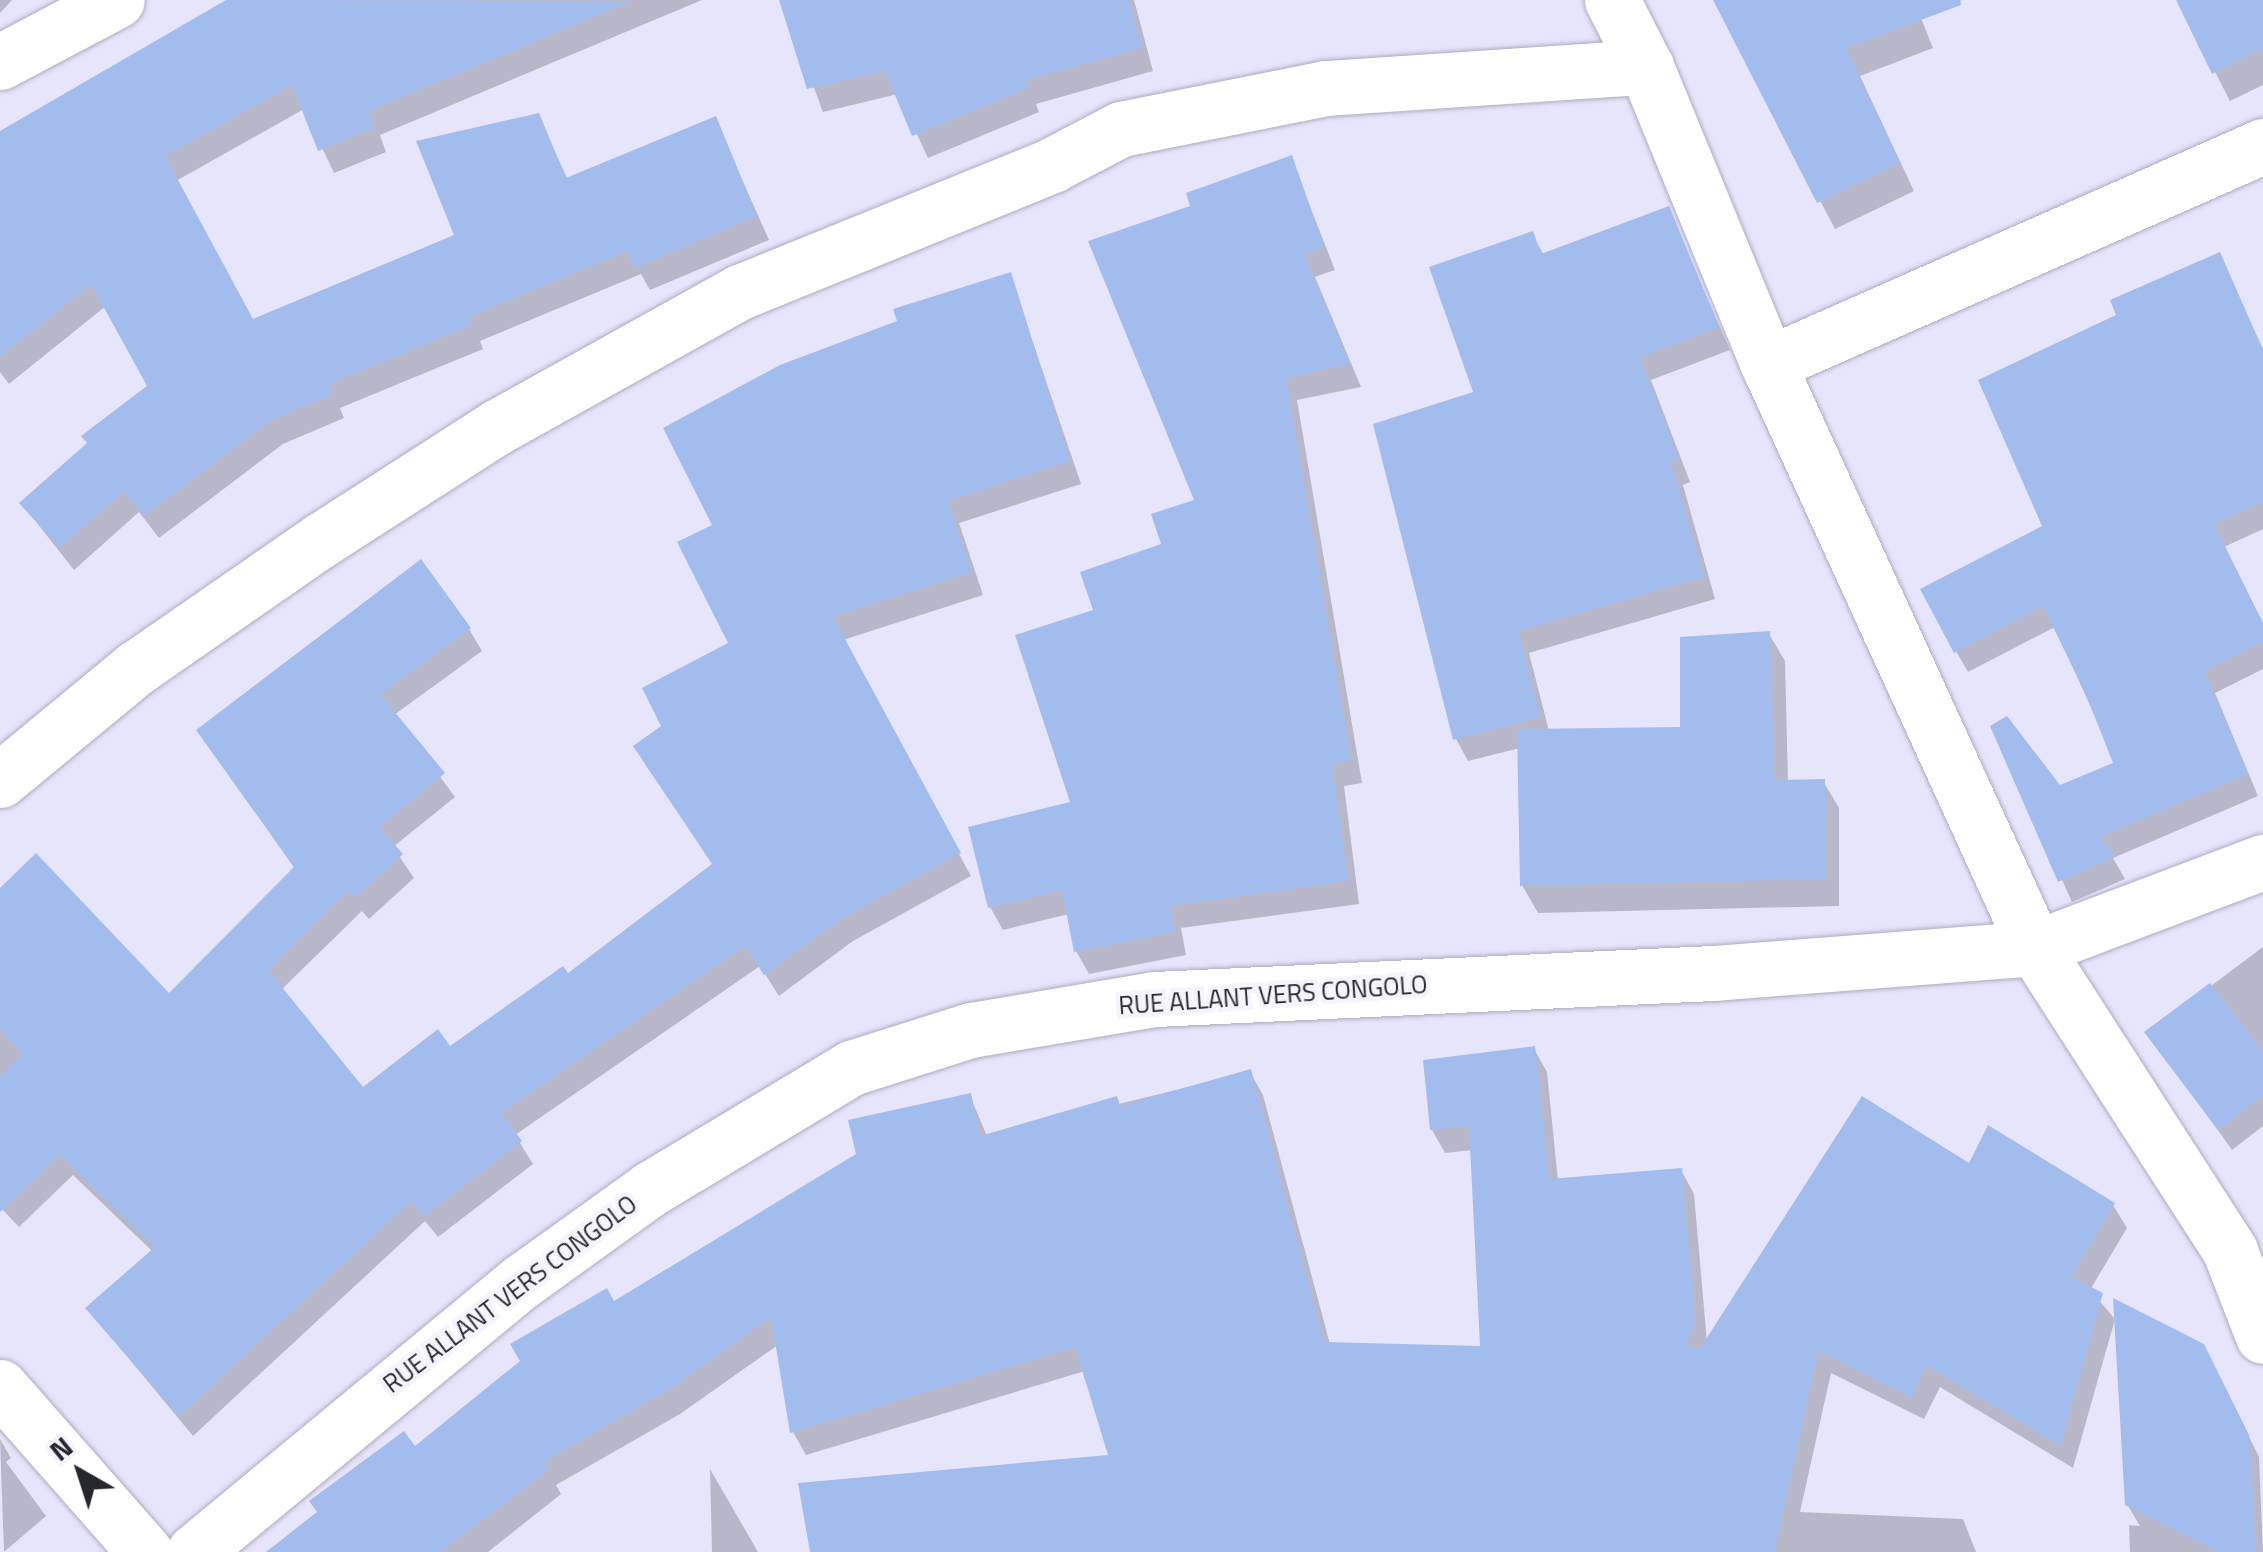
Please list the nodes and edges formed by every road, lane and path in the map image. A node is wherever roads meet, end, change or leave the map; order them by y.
1 (117, 0) edge
2 (1612, 0) edge
3 (0, 62) edge
4 (1646, 67) junction
5 (2263, 146) edge
6 (1768, 364) junction
7 (0, 780) edge
8 (2263, 862) edge
9 (2036, 948) junction
10 (2263, 1336) edge
11 (0, 1387) edge
12 (144, 1552) edge
13 (194, 1552) edge

1 - 3 street
2 - 4 street
4 - 6 street
4 - 7 street
5 - 6 street
6 - 9 street
8 - 9 street, RUE ALLANT VERS CONGOLO
9 - 10 street
9 - 13 street, RUE ALLANT VERS CONGOLO
11 - 12 street

